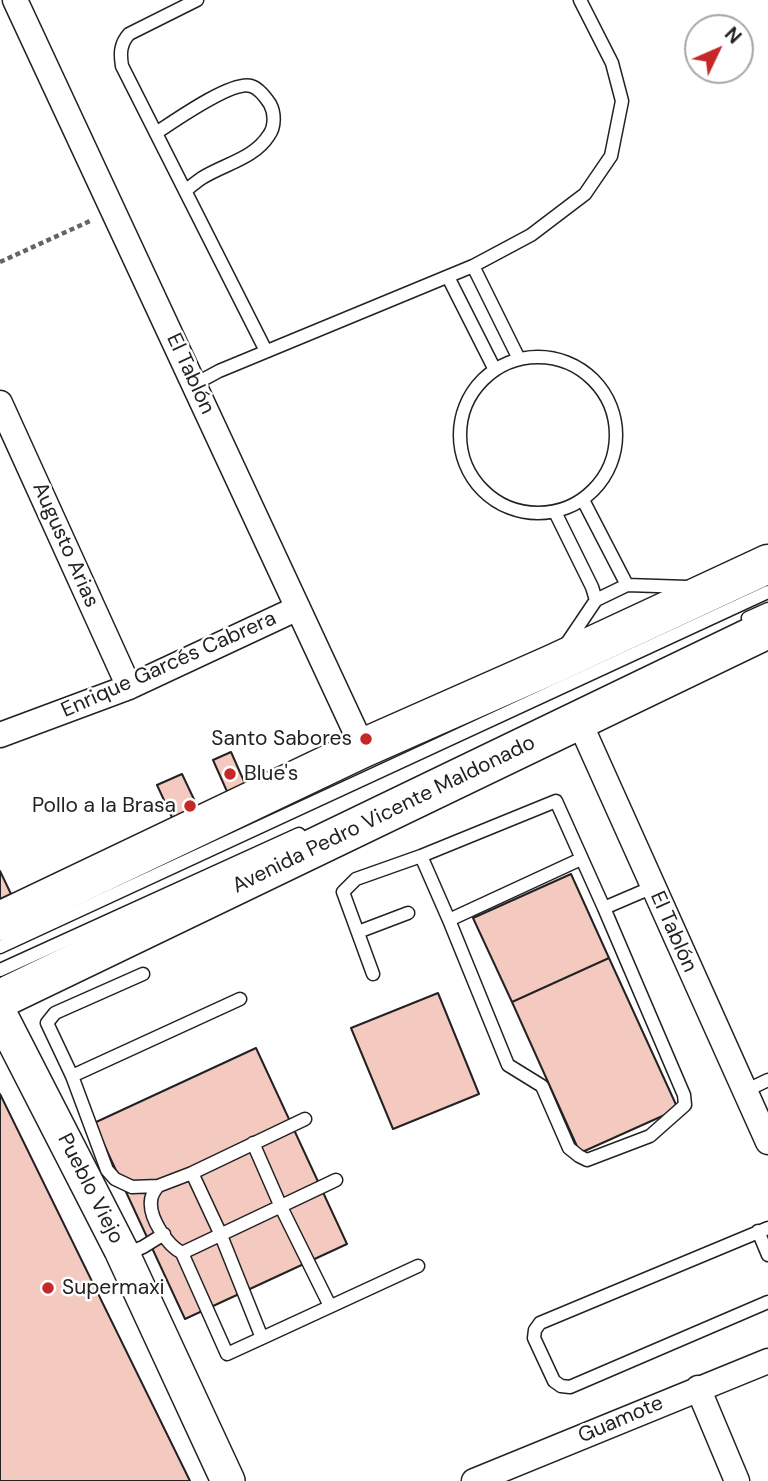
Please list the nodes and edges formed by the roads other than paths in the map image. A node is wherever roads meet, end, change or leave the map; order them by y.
1 (15, 0) edge
2 (197, 0) edge
3 (580, 0) edge
4 (156, 133) junction
5 (185, 191) junction
6 (473, 266) junction
7 (448, 277) junction
8 (266, 351) junction
9 (519, 359) junction
10 (495, 370) junction
11 (194, 384) junction
12 (0, 403) edge
13 (583, 500) junction
14 (555, 512) junction
15 (768, 564) edge
16 (726, 583) junction
17 (627, 585) junction
18 (768, 592) edge
19 (596, 600) junction
20 (298, 608) junction
21 (768, 609) edge
22 (751, 627) edge
23 (553, 664) junction
24 (129, 687) junction
25 (569, 718) junction
26 (523, 732) dead end
27 (0, 735) edge
28 (363, 748) junction
29 (317, 826) dead end
30 (421, 856) junction
31 (581, 859) junction
32 (653, 887) junction
33 (604, 908) junction
34 (408, 913) dead end
35 (449, 920) junction
36 (0, 921) edge
37 (358, 932) junction
38 (0, 947) edge
39 (0, 970) edge
40 (143, 974) dead end
41 (373, 974) dead end
42 (0, 999) edge
43 (240, 999) dead end
44 (0, 1014) edge
45 (72, 1076) junction
46 (768, 1080) edge
47 (745, 1091) junction
48 (305, 1119) dead end
49 (768, 1142) edge
50 (253, 1143) junction
51 (192, 1173) junction
52 (336, 1180) dead end
53 (158, 1186) junction
54 (281, 1207) junction
55 (162, 1230) junction
56 (763, 1230) edge
57 (220, 1233) junction
58 (122, 1252) junction
59 (182, 1253) junction
60 (768, 1255) edge
61 (418, 1266) dead end
62 (768, 1302) edge
63 (330, 1306) junction
64 (262, 1338) junction
65 (768, 1361) edge
66 (698, 1388) junction
67 (228, 1481) edge
68 (474, 1481) edge
69 (737, 1481) edge

1 - 11 street, El Tablón
2 - 4 lane
3 - 6 lane
4 - 5 lane
4 - 5 lane
5 - 8 lane
6 - 7 lane
6 - 9 lane
7 - 8 lane
7 - 10 lane
8 - 11 lane
9 - 10 lane
9 - 13 lane
10 - 14 lane
11 - 20 street, El Tablón
12 - 24 street, Augusto Arias
13 - 14 lane
13 - 17 lane
14 - 19 lane
15 - 16 main road
16 - 17 lane
16 - 23 main road
17 - 19 lane
18 - 38 lane
19 - 23 lane
20 - 24 street, Enrique Garcés Cabrera
20 - 28 street, El Tablón
21 - 22 lane
22 - 25 main road, Avenida Pedro Vicente Maldonado
23 - 28 main road
24 - 27 street, Enrique Garcés Cabrera
25 - 26 lane
25 - 32 street, El Tablón
25 - 42 main road, Avenida Pedro Vicente Maldonado
28 - 36 main road
29 - 39 lane
30 - 31 lane
30 - 35 lane
30 - 37 lane
31 - 33 lane
31 - 35 lane
32 - 33 lane
32 - 47 street, El Tablón
33 - 35 lane
34 - 37 lane
37 - 41 lane
40 - 45 lane
43 - 45 lane
44 - 58 street, Pueblo Viejo
45 - 53 lane
46 - 47 lane
47 - 49 street, El Tablón
48 - 50 lane
50 - 51 lane
50 - 54 lane
51 - 53 lane
51 - 57 lane
52 - 54 lane
53 - 55 lane
54 - 57 lane
54 - 63 lane
55 - 58 lane
55 - 59 lane
56 - 60 lane
56 - 62 lane
57 - 59 lane
57 - 64 lane
58 - 67 street, Pueblo Viejo
59 - 64 lane
61 - 63 lane
63 - 64 lane
65 - 66 street, Guamote
66 - 68 street, Guamote
66 - 69 street

